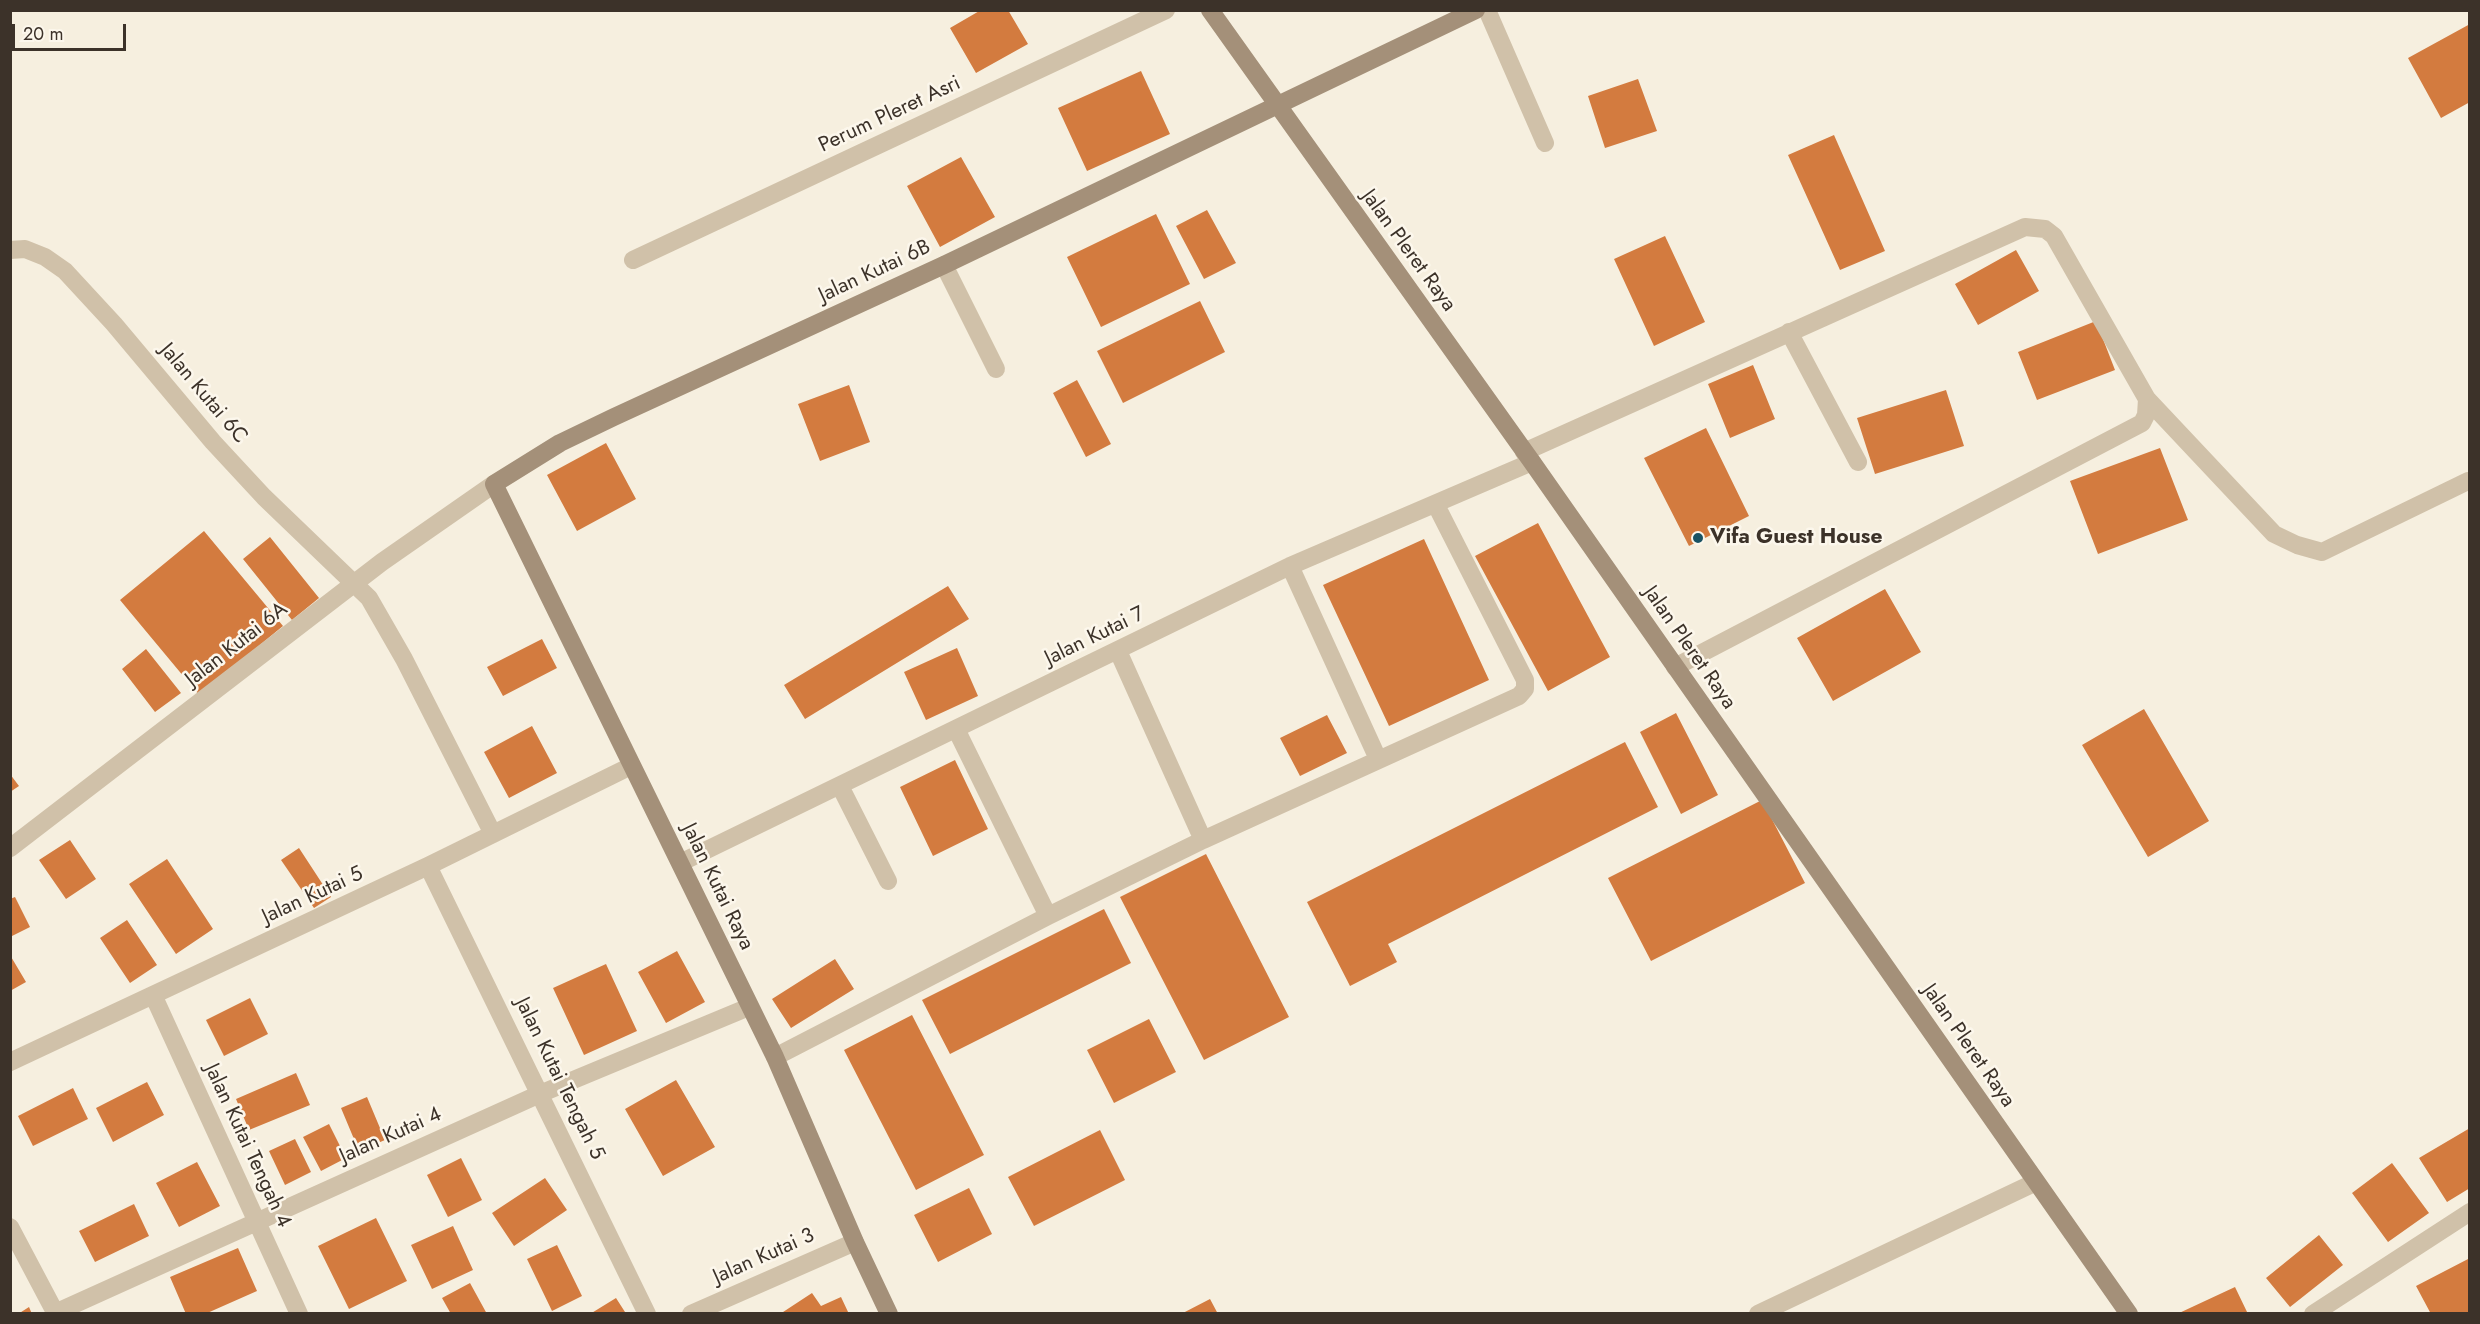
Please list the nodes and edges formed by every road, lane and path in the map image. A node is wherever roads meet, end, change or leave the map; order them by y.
1 (1166, 10) edge
2 (1210, 10) edge
3 (1476, 10) edge
4 (1487, 10) edge
5 (1276, 105) junction
6 (1545, 143) dead end
7 (10, 250) edge
8 (633, 260) dead end
9 (944, 265) junction
10 (1789, 332) junction
11 (996, 369) dead end
12 (2147, 399) junction
13 (1528, 457) junction
14 (1858, 462) dead end
15 (2468, 482) dead end
16 (494, 484) junction
17 (1436, 505) junction
18 (1290, 566) junction
19 (354, 583) junction
20 (1118, 651) junction
21 (1675, 667) junction
22 (956, 729) junction
23 (1378, 759) junction
24 (631, 766) junction
25 (840, 786) junction
26 (493, 834) junction
27 (1203, 840) junction
28 (10, 848) edge
29 (681, 862) junction
30 (428, 866) junction
31 (888, 881) dead end
32 (1048, 916) junction
33 (154, 997) junction
34 (748, 1006) junction
35 (775, 1057) junction
36 (10, 1062) edge
37 (542, 1093) junction
38 (2036, 1182) junction
39 (2469, 1212) edge
40 (257, 1222) junction
41 (10, 1227) edge
42 (855, 1242) junction
43 (56, 1313) edge
44 (299, 1314) edge
45 (647, 1314) edge
46 (692, 1314) edge
47 (889, 1314) edge
48 (1758, 1314) edge
49 (2129, 1314) edge
50 (2313, 1314) edge

1 - 8 street, Perum Pleret Asri
2 - 5 street, Jalan Pleret Raya
3 - 5 street, Jalan Kutai 6B
4 - 6 street
5 - 9 street, Jalan Kutai 6B
5 - 13 street, Jalan Pleret Raya
7 - 19 street, Jalan Kutai 6C
9 - 11 street
9 - 16 street, Jalan Kutai 6B
10 - 12 street, Jalan Kutai 7
10 - 13 street, Jalan Kutai 7
10 - 14 street
12 - 15 street, Jalan Kutai 7
12 - 21 street
13 - 17 street, Jalan Kutai 7
13 - 21 street, Jalan Pleret Raya
16 - 19 street, Jalan Kutai 6A
16 - 24 street, Jalan Kutai Raya
17 - 18 street, Jalan Kutai 7
17 - 23 street
18 - 20 street, Jalan Kutai 7
18 - 23 street
19 - 26 street, Jalan Kutai 6C
19 - 28 street, Jalan Kutai 6A
20 - 22 street, Jalan Kutai 7
20 - 27 street
21 - 38 street, Jalan Pleret Raya
22 - 25 street, Jalan Kutai 7
22 - 32 street
23 - 27 street
24 - 26 street, Jalan Kutai 5
24 - 29 street, Jalan Kutai Raya
25 - 29 street, Jalan Kutai 7
25 - 31 street
26 - 30 street, Jalan Kutai 5
27 - 32 street
29 - 34 street, Jalan Kutai Raya
30 - 33 street, Jalan Kutai 5
30 - 37 street, Jalan Kutai Tengah 5
32 - 35 street
33 - 36 street, Jalan Kutai 5
33 - 40 street, Jalan Kutai Tengah 4
34 - 35 street, Jalan Kutai Raya
34 - 37 street, Jalan Kutai 4
35 - 42 street, Jalan Kutai Raya
37 - 40 street, Jalan Kutai 4
37 - 45 street, Jalan Kutai Tengah 5
38 - 48 street
38 - 49 street, Jalan Pleret Raya
39 - 50 street
40 - 43 street, Jalan Kutai 4
40 - 44 street, Jalan Kutai Tengah 4
41 - 43 street
42 - 46 street, Jalan Kutai 3
42 - 47 street, Jalan Kutai Raya

